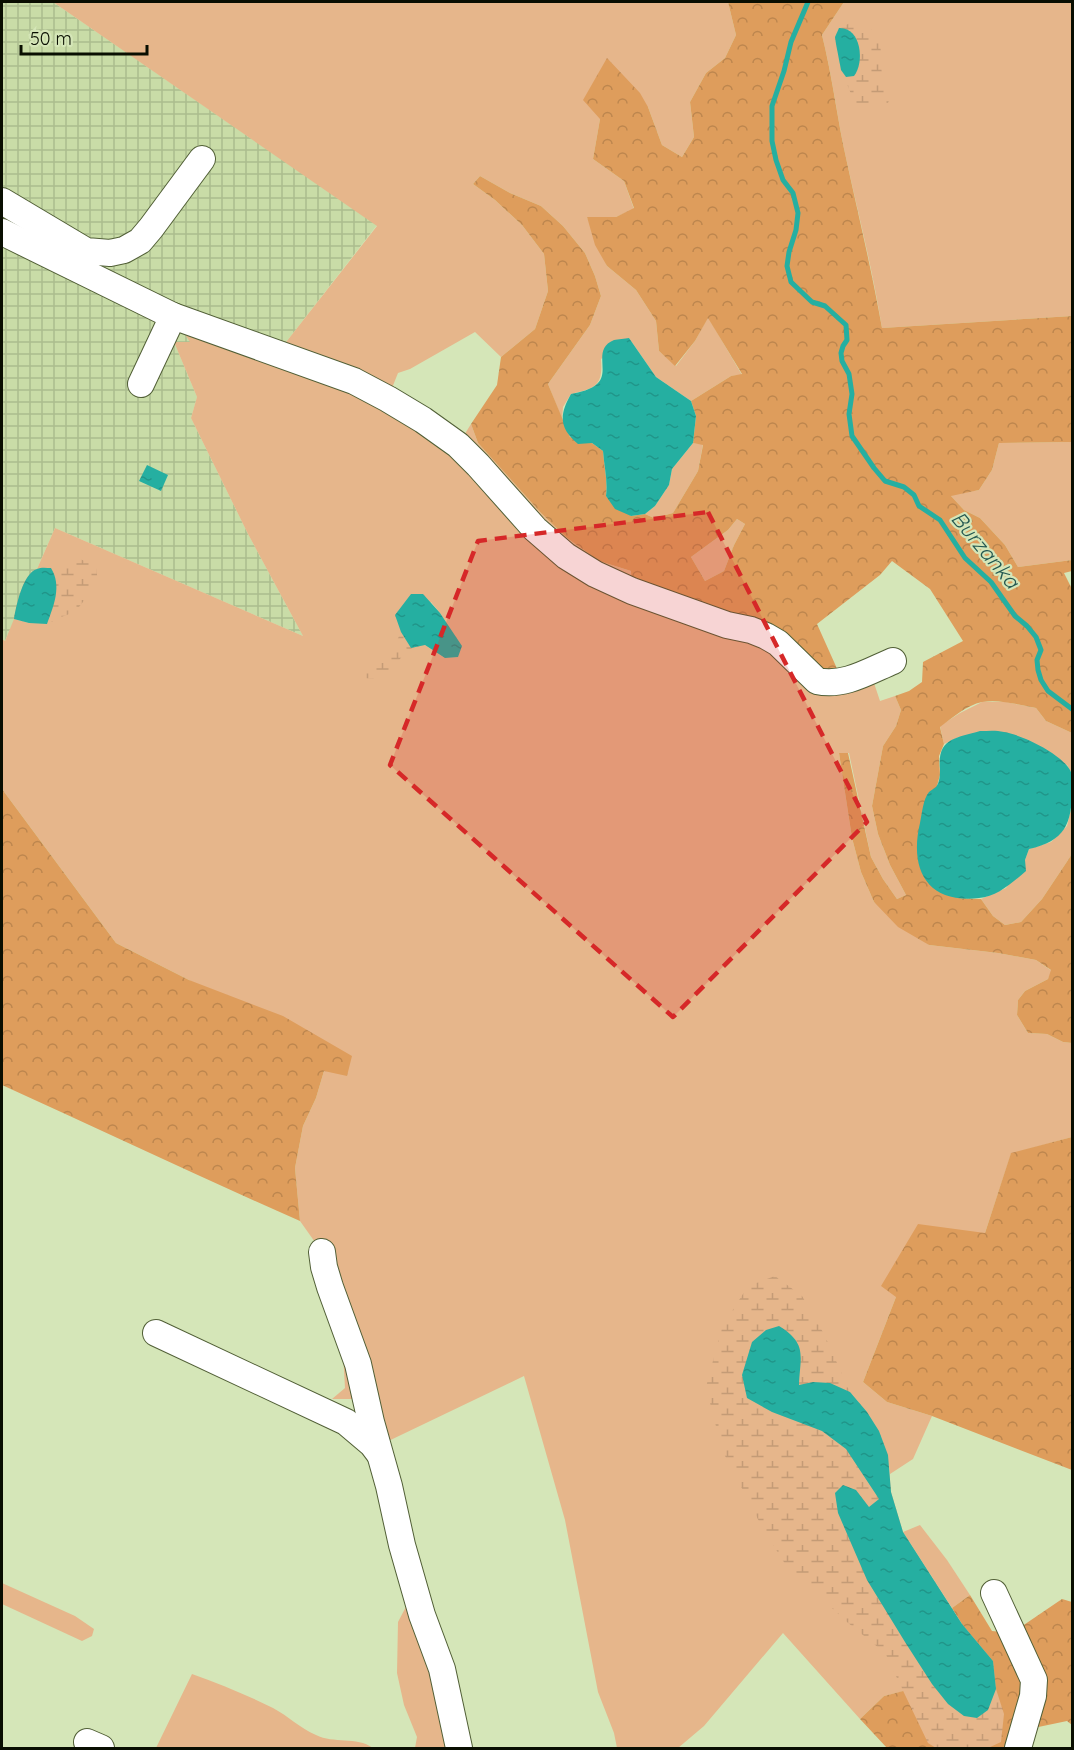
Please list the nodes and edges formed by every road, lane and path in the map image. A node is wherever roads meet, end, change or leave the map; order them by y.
1 (202, 159) dead end
2 (2, 201) edge
3 (2, 232) edge
4 (172, 316) junction
5 (141, 384) dead end
6 (893, 661) dead end
7 (322, 1252) dead end
8 (156, 1334) dead end
9 (381, 1458) junction
10 (994, 1593) dead end
11 (459, 1749) edge
12 (1018, 1749) edge

1 - 2 lane
3 - 4 lane
4 - 5 lane
4 - 6 lane
7 - 9 lane
8 - 9 lane
9 - 11 lane
10 - 12 lane

